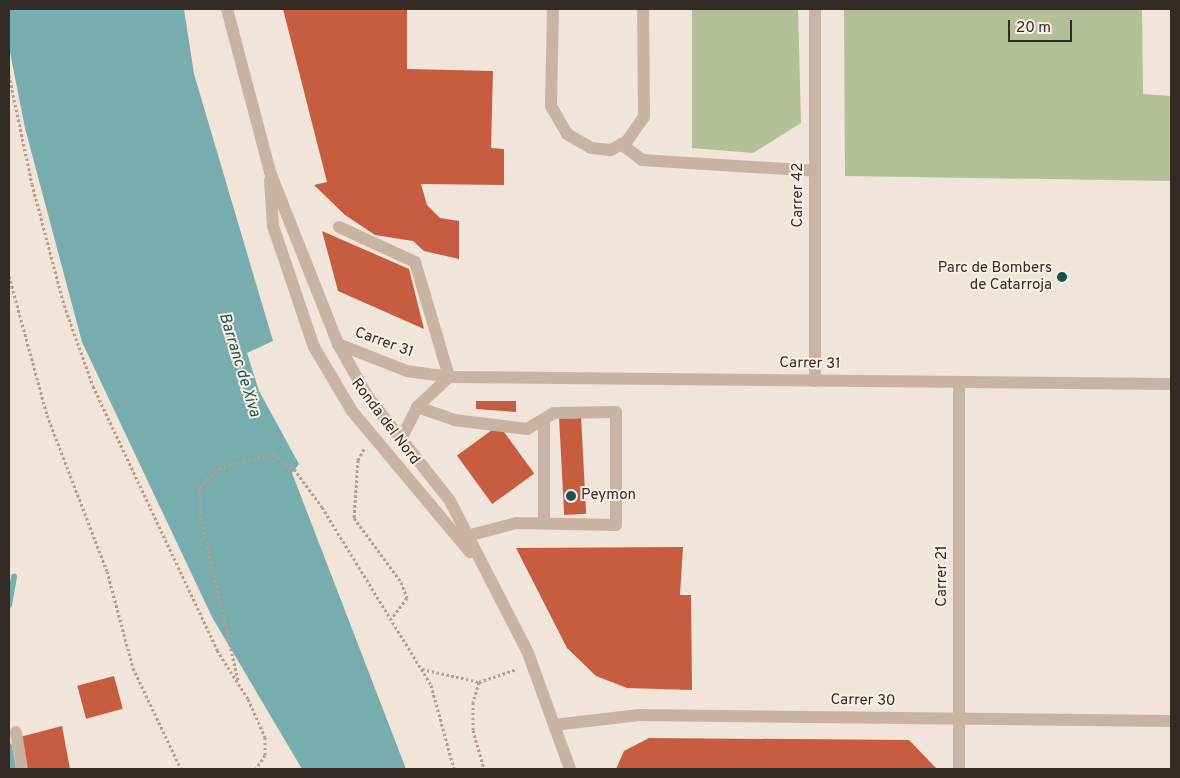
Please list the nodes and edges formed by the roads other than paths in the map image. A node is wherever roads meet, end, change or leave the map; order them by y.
1 (227, 9) edge
2 (553, 9) edge
3 (643, 9) edge
4 (815, 9) edge
5 (622, 144) junction
6 (815, 171) junction
7 (270, 172) junction
8 (340, 227) dead end
9 (338, 344) junction
10 (449, 377) junction
11 (815, 381) junction
12 (959, 382) junction
13 (1171, 384) edge
14 (417, 407) junction
15 (544, 419) junction
16 (401, 439) junction
17 (544, 524) junction
18 (467, 536) junction
19 (476, 558) junction
20 (959, 719) junction
21 (1171, 722) edge
22 (554, 725) junction
23 (16, 732) dead end
24 (22, 769) edge
25 (570, 769) edge
26 (958, 769) edge

1 - 7 street, Ronda del Nord
2 - 5 street
3 - 5 street
4 - 6 street, Carrer 42
5 - 6 street
6 - 11 street, Carrer 42
7 - 9 street, Ronda del Nord
7 - 19 street, Ronda del Nord
8 - 10 street
9 - 10 street, Carrer 31
9 - 16 street, Ronda del Nord
10 - 11 street, Carrer 31
10 - 14 street
11 - 12 street, Carrer 31
12 - 13 street, Carrer 31
12 - 20 street, Carrer 21
14 - 15 street
14 - 16 street
15 - 17 street
15 - 17 street
16 - 18 street, Ronda del Nord
17 - 18 street
18 - 19 street, Ronda del Nord
19 - 22 street, Ronda del Nord
20 - 21 street, Carrer 30
20 - 22 street, Carrer 30
20 - 26 street, Carrer 21
22 - 25 street, Ronda del Nord
23 - 24 street

